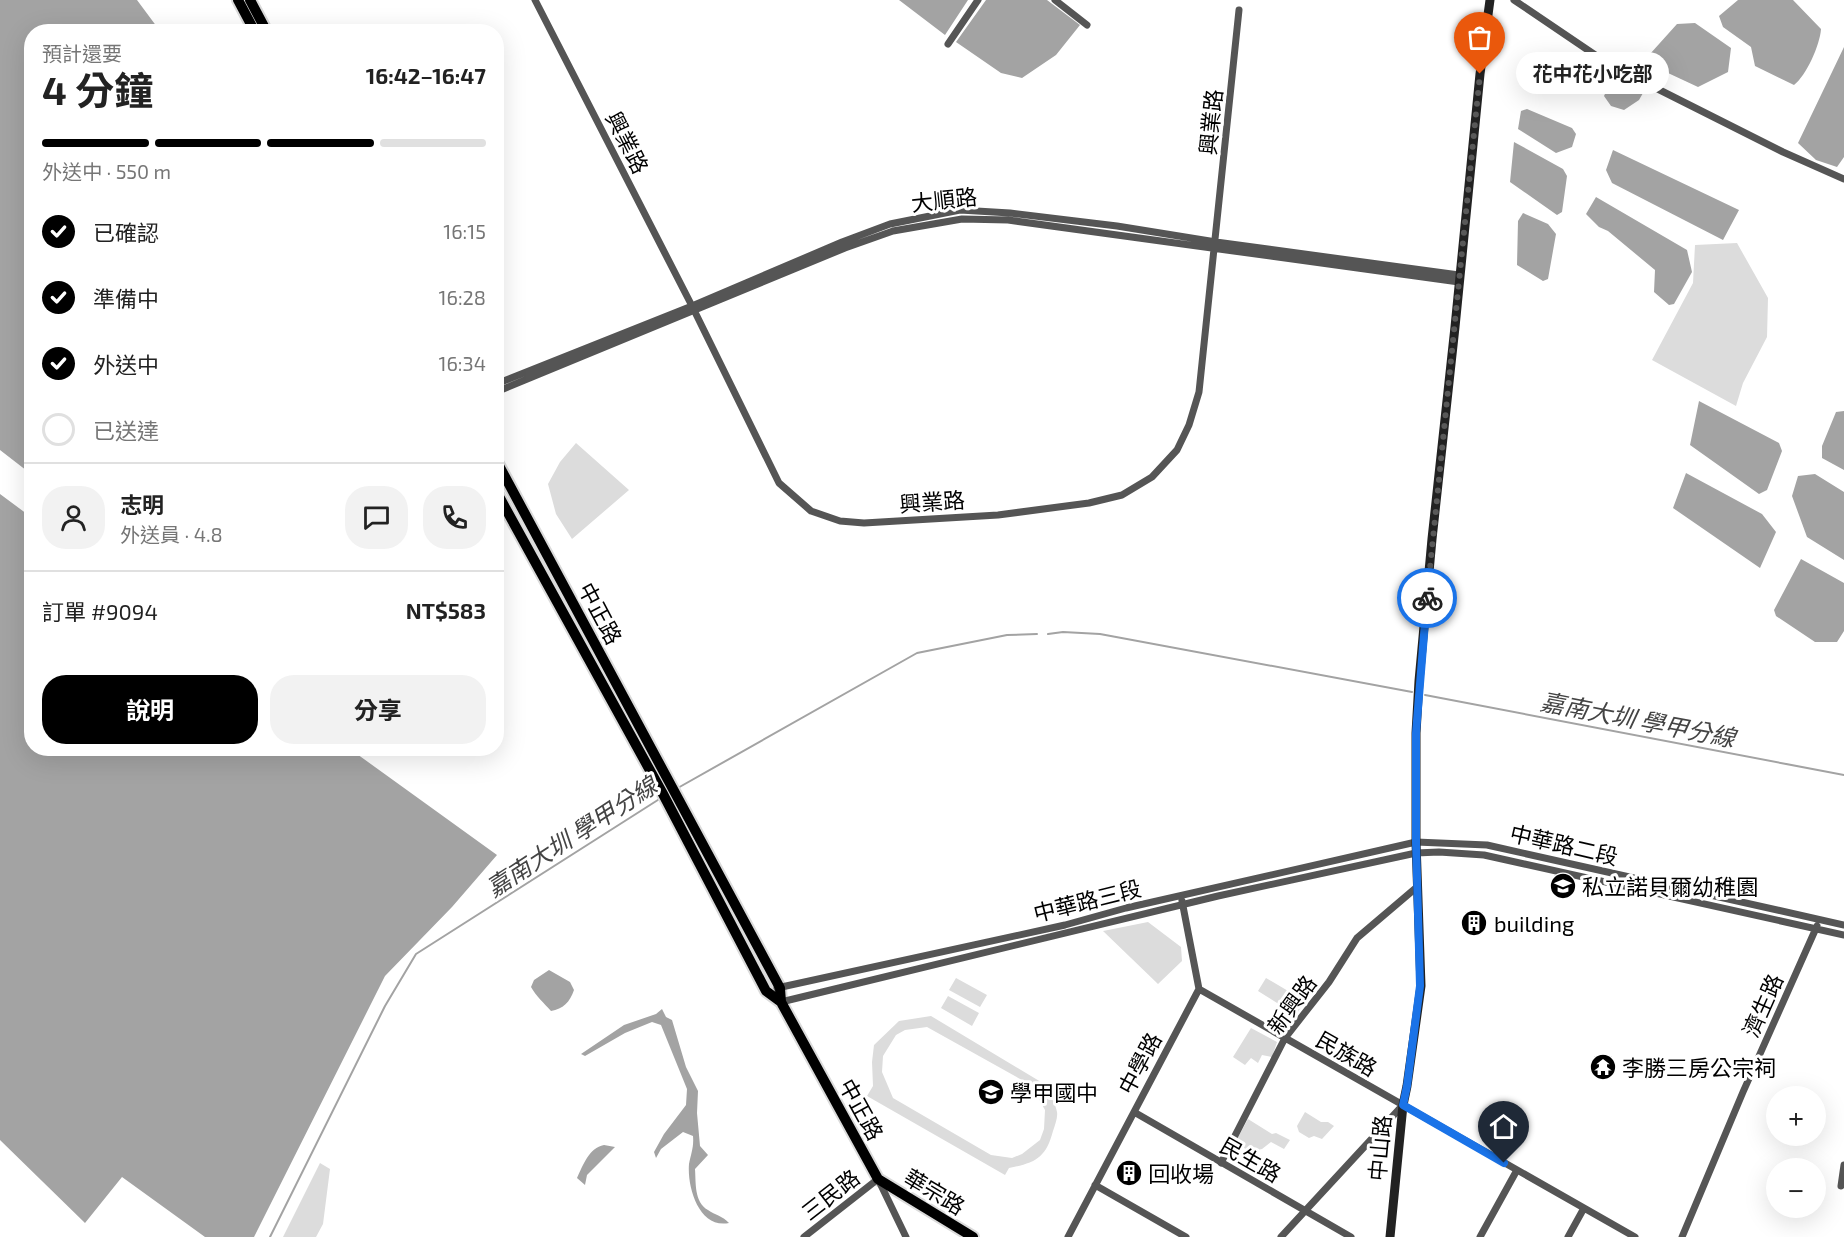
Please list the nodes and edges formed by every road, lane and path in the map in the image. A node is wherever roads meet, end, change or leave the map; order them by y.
1 (238, 0) edge
2 (250, 0) edge
3 (535, 0) edge
4 (978, 0) edge
5 (1055, 0) edge
6 (1490, 0) edge
7 (1514, 0) edge
8 (1239, 10) dead end
9 (251, 24) edge
10 (263, 24) edge
11 (1087, 25) dead end
12 (948, 44) dead end
13 (1844, 179) edge
14 (1216, 246) junction
15 (1459, 279) junction
16 (693, 309) junction
17 (504, 381) edge
18 (504, 389) edge
19 (504, 475) edge
20 (504, 505) edge
21 (669, 798) junction
22 (1416, 842) junction
23 (1416, 853) junction
24 (1417, 887) junction
25 (1182, 901) junction
26 (1820, 919) junction
27 (1844, 926) edge
28 (1815, 928) junction
29 (1844, 935) edge
30 (780, 988) junction
31 (1198, 989) junction
32 (766, 991) junction
33 (781, 1002) junction
34 (1285, 1038) junction
35 (1403, 1105) junction
36 (1134, 1112) junction
37 (1221, 1163) junction
38 (1844, 1165) edge
39 (1517, 1170) junction
40 (878, 1179) junction
41 (1095, 1185) junction
42 (1841, 1186) dead end
43 (1584, 1208) junction
44 (1305, 1211) junction
45 (804, 1237) edge
46 (906, 1237) edge
47 (973, 1237) edge
48 (1068, 1237) edge
49 (1186, 1237) edge
50 (1281, 1237) edge
51 (1350, 1237) edge
52 (1390, 1237) edge
53 (1480, 1237) edge
54 (1568, 1237) edge
55 (1635, 1237) edge
56 (1682, 1237) edge

1 - 9 main road
2 - 10 main road
3 - 16 street, 興業路
4 - 12 street
5 - 11 street
6 - 15 main road, 中山路
7 - 13 street
8 - 14 street, 興業路
14 - 15 street, 大順路
14 - 16 street, 大順路
14 - 16 street, 興業路
15 - 22 main road, 中山路
16 - 17 street, 大順路
16 - 18 street, 大順路
19 - 21 main road, 中正路
20 - 21 main road, 中正路
21 - 30 main road, 中正路
21 - 32 main road, 中正路
22 - 23 main road, 中山路
22 - 25 street, 中華路三段
22 - 26 street, 中華路二段
23 - 24 main road, 中山路
23 - 25 street, 中華路三段
23 - 28 street, 中華路二段
24 - 34 street, 新興路
24 - 35 main road, 中山路
25 - 30 street, 中華路三段
25 - 31 street
25 - 33 street, 中華路三段
26 - 27 street, 中華路二段
26 - 28 street, 濟生路
28 - 29 street, 中華路二段
28 - 56 street, 濟生路
30 - 32 street, 中華路三段
30 - 33 main road
31 - 34 street, 民族路
31 - 36 street, 中學路
32 - 33 main road
33 - 40 main road, 中正路
34 - 35 street, 民族路
34 - 37 street, 新興路
35 - 39 street, 民族路
35 - 44 street
35 - 52 main road, 中山路
36 - 37 street, 民生路
36 - 41 street, 中學路
37 - 44 street, 民生路
38 - 42 street
39 - 43 street, 民族路
39 - 53 street
40 - 45 street, 三民路
40 - 46 street, 中正路
40 - 47 main road, 華宗路
41 - 48 street, 中學路
41 - 49 street
43 - 54 street
43 - 55 street, 民族路
44 - 50 street
44 - 51 street, 民生路

